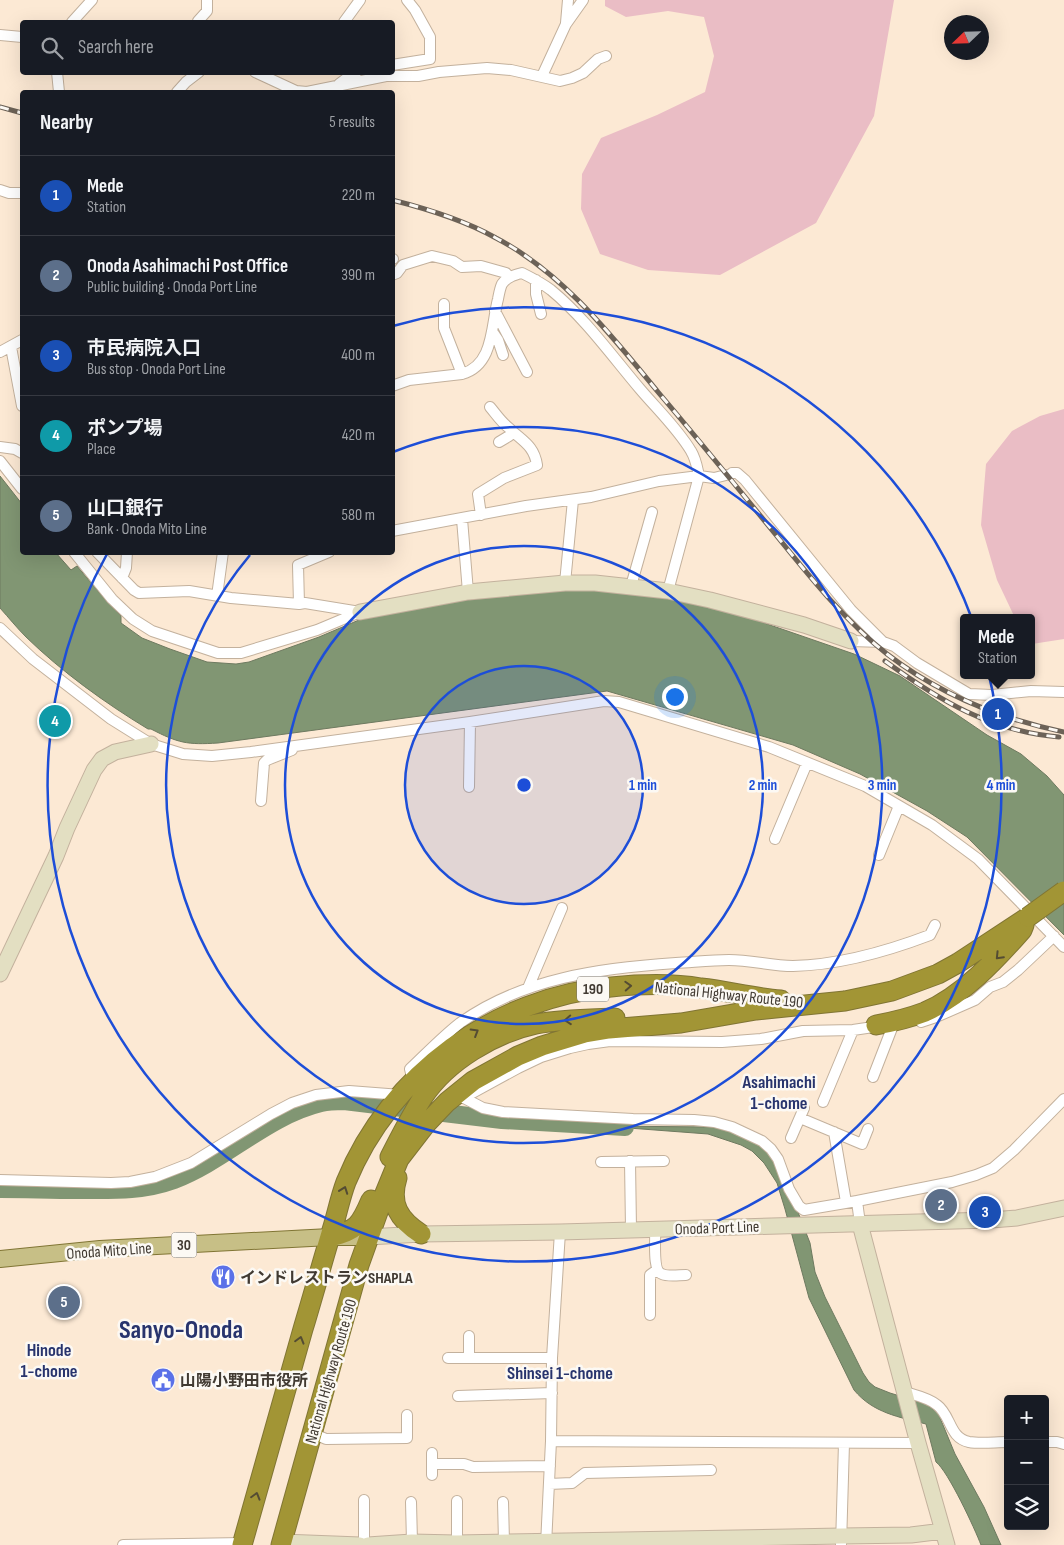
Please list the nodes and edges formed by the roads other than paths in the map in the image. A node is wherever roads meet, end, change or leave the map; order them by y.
1 (92, 0) edge
2 (207, 0) edge
3 (360, 0) edge
4 (407, 0) edge
5 (568, 0) edge
6 (583, 0) edge
7 (74, 20) edge
8 (196, 20) edge
9 (345, 20) edge
10 (566, 24) junction
11 (0, 35) edge
12 (20, 37) edge
13 (606, 56) dead end
14 (395, 64) edge
15 (57, 75) edge
16 (195, 75) edge
17 (262, 75) edge
18 (351, 75) edge
19 (542, 76) junction
20 (334, 88) junction
21 (59, 90) edge
22 (179, 90) edge
23 (294, 90) edge
24 (320, 90) edge
25 (0, 190) edge
26 (20, 193) edge
27 (395, 273) edge
28 (509, 277) junction
29 (536, 280) junction
30 (444, 304) dead end
31 (495, 311) junction
32 (541, 314) dead end
33 (492, 331) junction
34 (20, 341) edge
35 (3, 349) edge
36 (503, 355) dead end
37 (527, 372) dead end
38 (462, 374) junction
39 (395, 384) edge
40 (20, 400) edge
41 (490, 407) dead end
42 (513, 432) junction
43 (499, 442) dead end
44 (0, 447) edge
45 (20, 452) edge
46 (0, 461) edge
47 (699, 476) junction
48 (20, 486) edge
49 (573, 500) junction
50 (652, 512) dead end
51 (481, 515) junction
52 (462, 519) junction
53 (395, 530) edge
54 (76, 555) edge
55 (100, 555) edge
56 (127, 555) edge
57 (223, 555) edge
58 (322, 555) edge
59 (122, 578) junction
60 (565, 583) junction
61 (631, 586) junction
62 (668, 591) junction
63 (468, 592) junction
64 (217, 596) junction
65 (299, 604) junction
66 (360, 612) junction
67 (0, 628) edge
68 (852, 641) joint
69 (883, 642) junction
70 (1064, 692) edge
71 (470, 722) junction
72 (152, 744) junction
73 (297, 746) junction
74 (807, 763) junction
75 (469, 786) dead end
76 (261, 801) dead end
77 (899, 806) junction
78 (775, 839) dead end
79 (879, 855) dead end
80 (1064, 891) edge
81 (562, 908) dead end
82 (1028, 917) junction
83 (935, 925) dead end
84 (1054, 936) junction
85 (1064, 947) edge
86 (0, 974) edge
87 (528, 988) junction
88 (820, 1003) junction
89 (756, 1010) junction
90 (884, 1027) junction
91 (852, 1030) junction
92 (873, 1077) dead end
93 (419, 1088) junction
94 (400, 1097) junction
95 (456, 1098) junction
96 (1064, 1099) edge
97 (823, 1102) dead end
98 (423, 1120) junction
99 (868, 1129) dead end
100 (834, 1132) junction
101 (791, 1138) dead end
102 (630, 1161) junction
103 (664, 1161) dead end
104 (601, 1162) dead end
105 (0, 1180) edge
106 (852, 1202) junction
107 (1064, 1208) edge
108 (860, 1224) junction
109 (655, 1229) junction
110 (632, 1230) junction
111 (560, 1232) junction
112 (421, 1234) junction
113 (330, 1237) junction
114 (368, 1237) junction
115 (0, 1259) edge
116 (657, 1270) junction
117 (686, 1275) dead end
118 (650, 1315) dead end
119 (469, 1336) dead end
120 (448, 1358) dead end
121 (469, 1358) junction
122 (552, 1358) junction
123 (552, 1393) junction
124 (906, 1394) junction
125 (458, 1396) dead end
126 (407, 1415) dead end
127 (312, 1433) junction
128 (551, 1441) junction
129 (1004, 1442) edge
130 (1049, 1442) edge
131 (844, 1443) junction
132 (918, 1443) junction
133 (1064, 1444) edge
134 (550, 1466) junction
135 (712, 1470) dead end
136 (432, 1475) dead end
137 (549, 1484) junction
138 (364, 1500) dead end
139 (411, 1502) dead end
140 (457, 1502) dead end
141 (502, 1502) dead end
142 (945, 1538) edge
143 (841, 1541) edge
144 (412, 1542) junction
145 (504, 1542) junction
146 (625, 1542) edge
147 (281, 1543) edge
148 (546, 1543) edge
149 (242, 1544) edge
150 (456, 1544) edge
151 (123, 1545) edge
152 (360, 1545) edge
153 (366, 1545) edge

1 - 7 street
2 - 8 street
3 - 9 street
4 - 14 street
5 - 10 street
6 - 10 street
10 - 19 street
11 - 12 street
13 - 19 street
15 - 21 street
16 - 22 street
17 - 23 street
18 - 20 street
19 - 20 street
20 - 24 street
25 - 26 street
27 - 28 street
28 - 29 street
28 - 31 street
29 - 32 street
29 - 47 street
30 - 38 street
31 - 33 street
31 - 37 street
33 - 36 street
33 - 38 street
34 - 35 street
35 - 40 street
38 - 39 street
41 - 42 street
42 - 43 street
42 - 51 street
44 - 45 street
46 - 48 street
47 - 49 street
47 - 62 street
47 - 69 street
49 - 51 street
49 - 60 street
50 - 61 street
51 - 52 street
52 - 53 street
52 - 63 street
54 - 66 street
55 - 59 street
56 - 59 street
57 - 64 street
58 - 65 street
59 - 64 street
60 - 61 street
60 - 63 street
61 - 62 street
62 - 68 street
63 - 66 street
64 - 65 street
65 - 66 street
67 - 72 street
68 - 69 street
69 - 70 street
71 - 73 street
71 - 74 street
71 - 75 street
72 - 73 street
72 - 86 street
73 - 76 street
74 - 77 street
74 - 78 street
77 - 79 street
77 - 84 street
80 - 82 highway, National Highway Route 190 / 190, bridge
81 - 87 street
82 - 88 highway, National Highway Route 190 / 190
82 -> 90 highway
83 - 87 street
84 - 85 street
84 - 90 street
87 - 93 street
88 - 89 highway, National Highway Route 190 / 190
93 -> 88 highway, National Highway Route 190 / 190
89 -> 93 highway
89 - 95 highway, National Highway Route 190 / 190
90 - 91 street
90 - 92 street
91 - 95 street
91 - 97 street
93 - 94 highway, National Highway Route 190 / 190
93 - 98 highway
94 - 105 street
113 -> 94 highway, National Highway Route 190 / 190
95 - 98 highway, National Highway Route 190 / 190
95 - 106 street
96 - 106 street
98 - 112 highway
98 - 113 highway
98 - 114 highway, National Highway Route 190 / 190
99 - 100 street
100 - 101 street
100 - 106 street
102 - 103 street
102 - 104 street
102 - 110 street
106 - 108 street
107 - 108 street, Onoda Port Line
108 - 109 street, Onoda Port Line
108 - 124 street
109 - 110 street, Onoda Port Line
109 - 116 street
110 - 111 street, Onoda Port Line
111 - 112 street, Onoda Port Line
111 - 122 street
112 - 114 street, Onoda Port Line
113 - 114 main road, Onoda Mito Line / 30
113 - 115 main road, Onoda Mito Line / 30
149 -> 113 highway, National Highway Route 190 / 190
114 - 127 highway, National Highway Route 190 / 190
116 - 117 street
116 - 118 street
119 - 121 street
120 - 121 street
121 - 122 street
122 - 123 street
123 - 125 street
123 - 128 street
124 - 129 street
124 - 132 street
126 - 127 street
127 - 147 highway, National Highway Route 190 / 190
128 - 131 street
128 - 134 street
130 - 133 street
131 - 132 street
131 - 143 street
132 - 142 street
134 - 136 street
134 - 137 street
135 - 137 street
137 - 148 street
138 - 153 street
139 - 144 street
140 - 150 street
141 - 145 street
142 - 143 street
143 - 146 street
144 - 150 street
144 - 153 street
145 - 148 street
145 - 150 street
146 - 148 street
147 - 152 street
149 - 151 street

